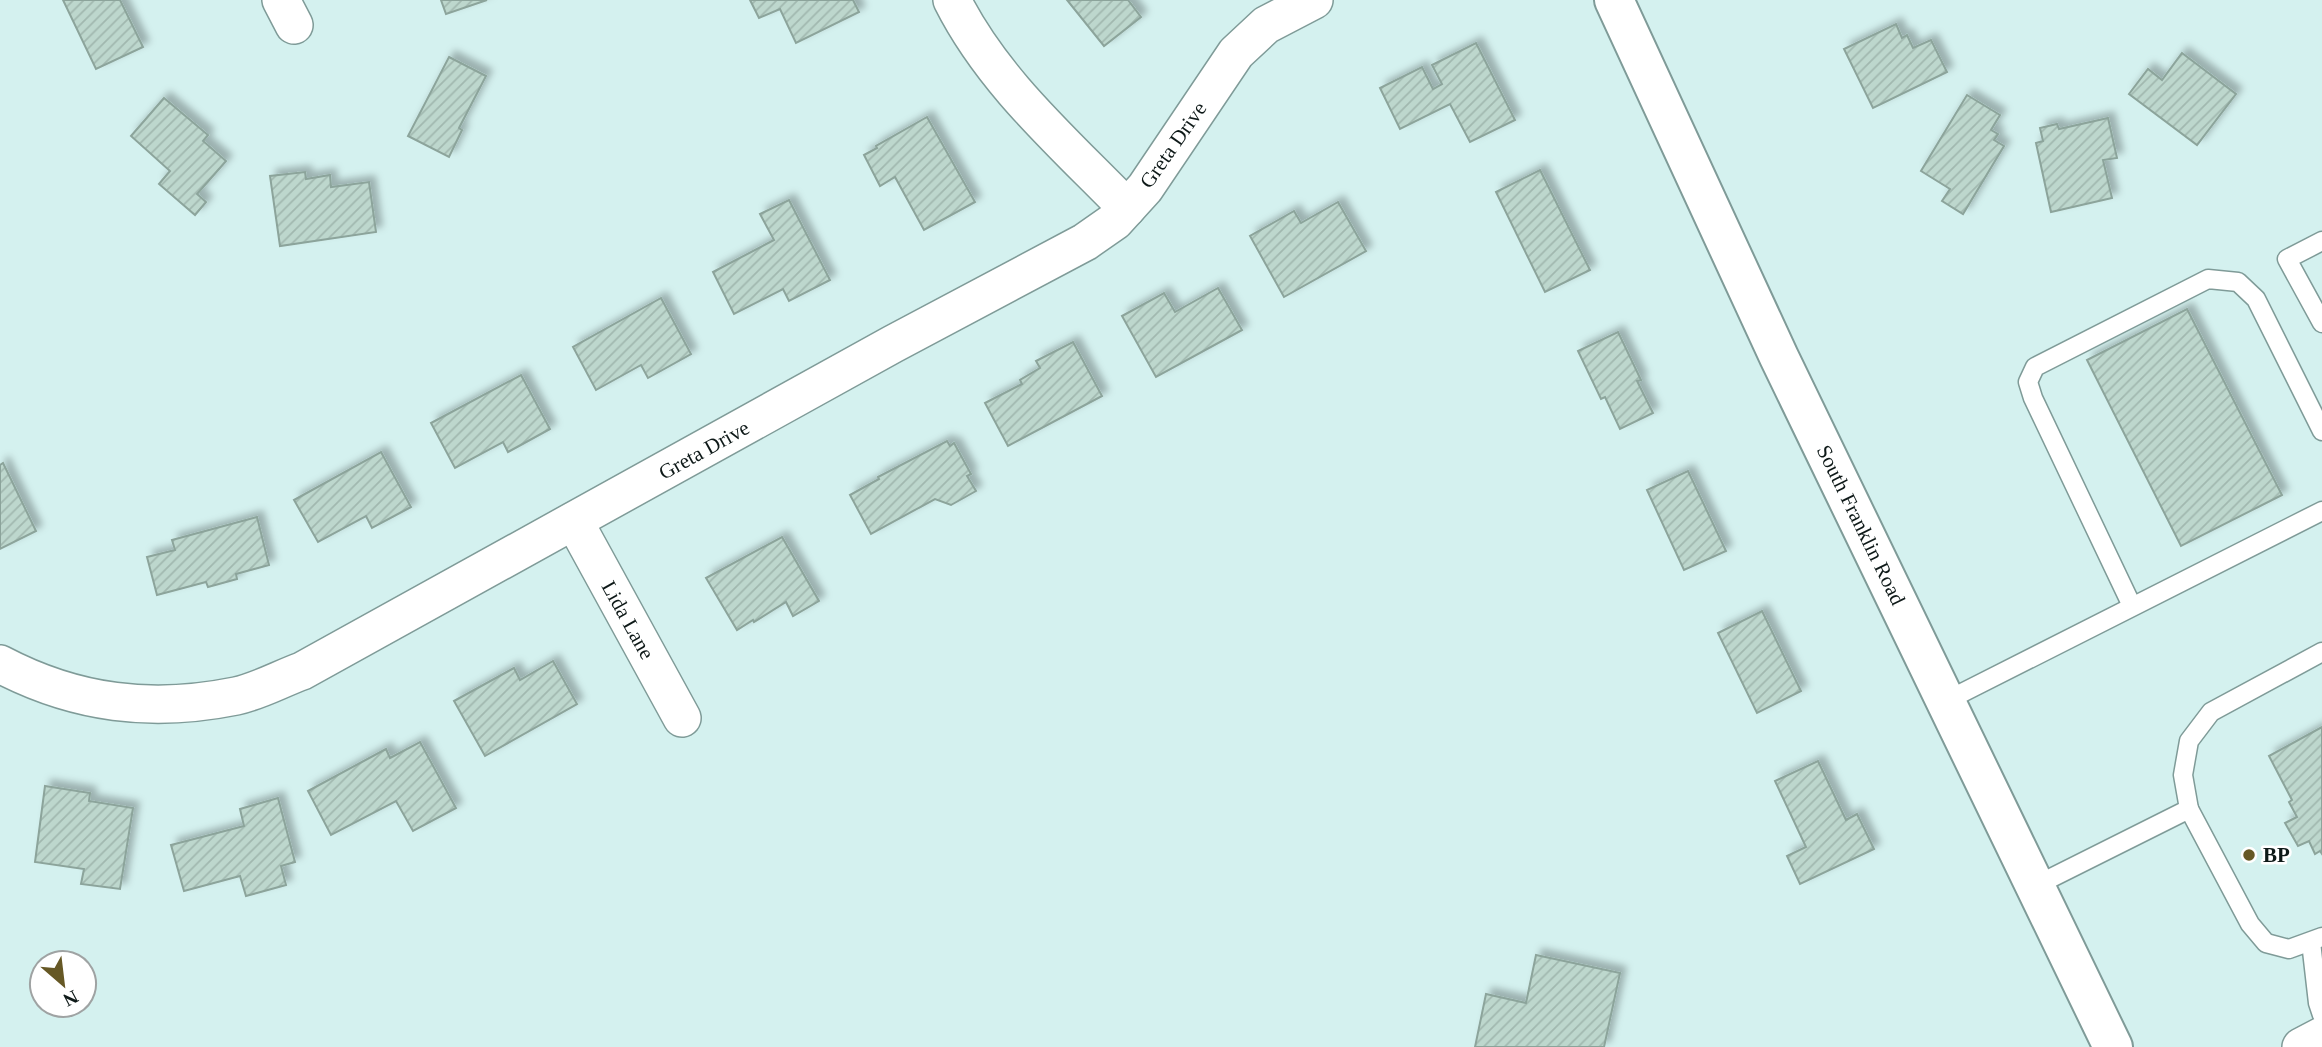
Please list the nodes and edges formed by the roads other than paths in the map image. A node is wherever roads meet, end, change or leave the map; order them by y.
1 (952, 0) edge
2 (1314, 0) edge
3 (1614, 0) edge
4 (1127, 208) junction
5 (2322, 240) edge
6 (2322, 323) edge
7 (2322, 431) edge
8 (2322, 511) edge
9 (574, 521) junction
10 (2132, 606) junction
11 (2322, 652) edge
12 (0, 664) edge
13 (1946, 701) junction
14 (682, 718) dead end
15 (2189, 808) junction
16 (2035, 886) junction
17 (2316, 940) edge
18 (2322, 1015) edge
19 (2322, 1036) edge
20 (2113, 1047) edge
21 (2301, 1047) edge

1 - 4 street
2 - 4 street, Greta Drive
3 - 13 main road, South Franklin Road
4 - 9 street, Greta Drive
5 - 6 lane
7 - 10 lane
8 - 10 lane
9 - 12 street, Greta Drive
9 - 14 street, Lida Lane
10 - 13 lane
11 - 15 lane
13 - 16 main road, South Franklin Road
15 - 16 lane
15 - 17 lane
16 - 20 main road, South Franklin Road
17 - 18 lane
19 - 21 street

